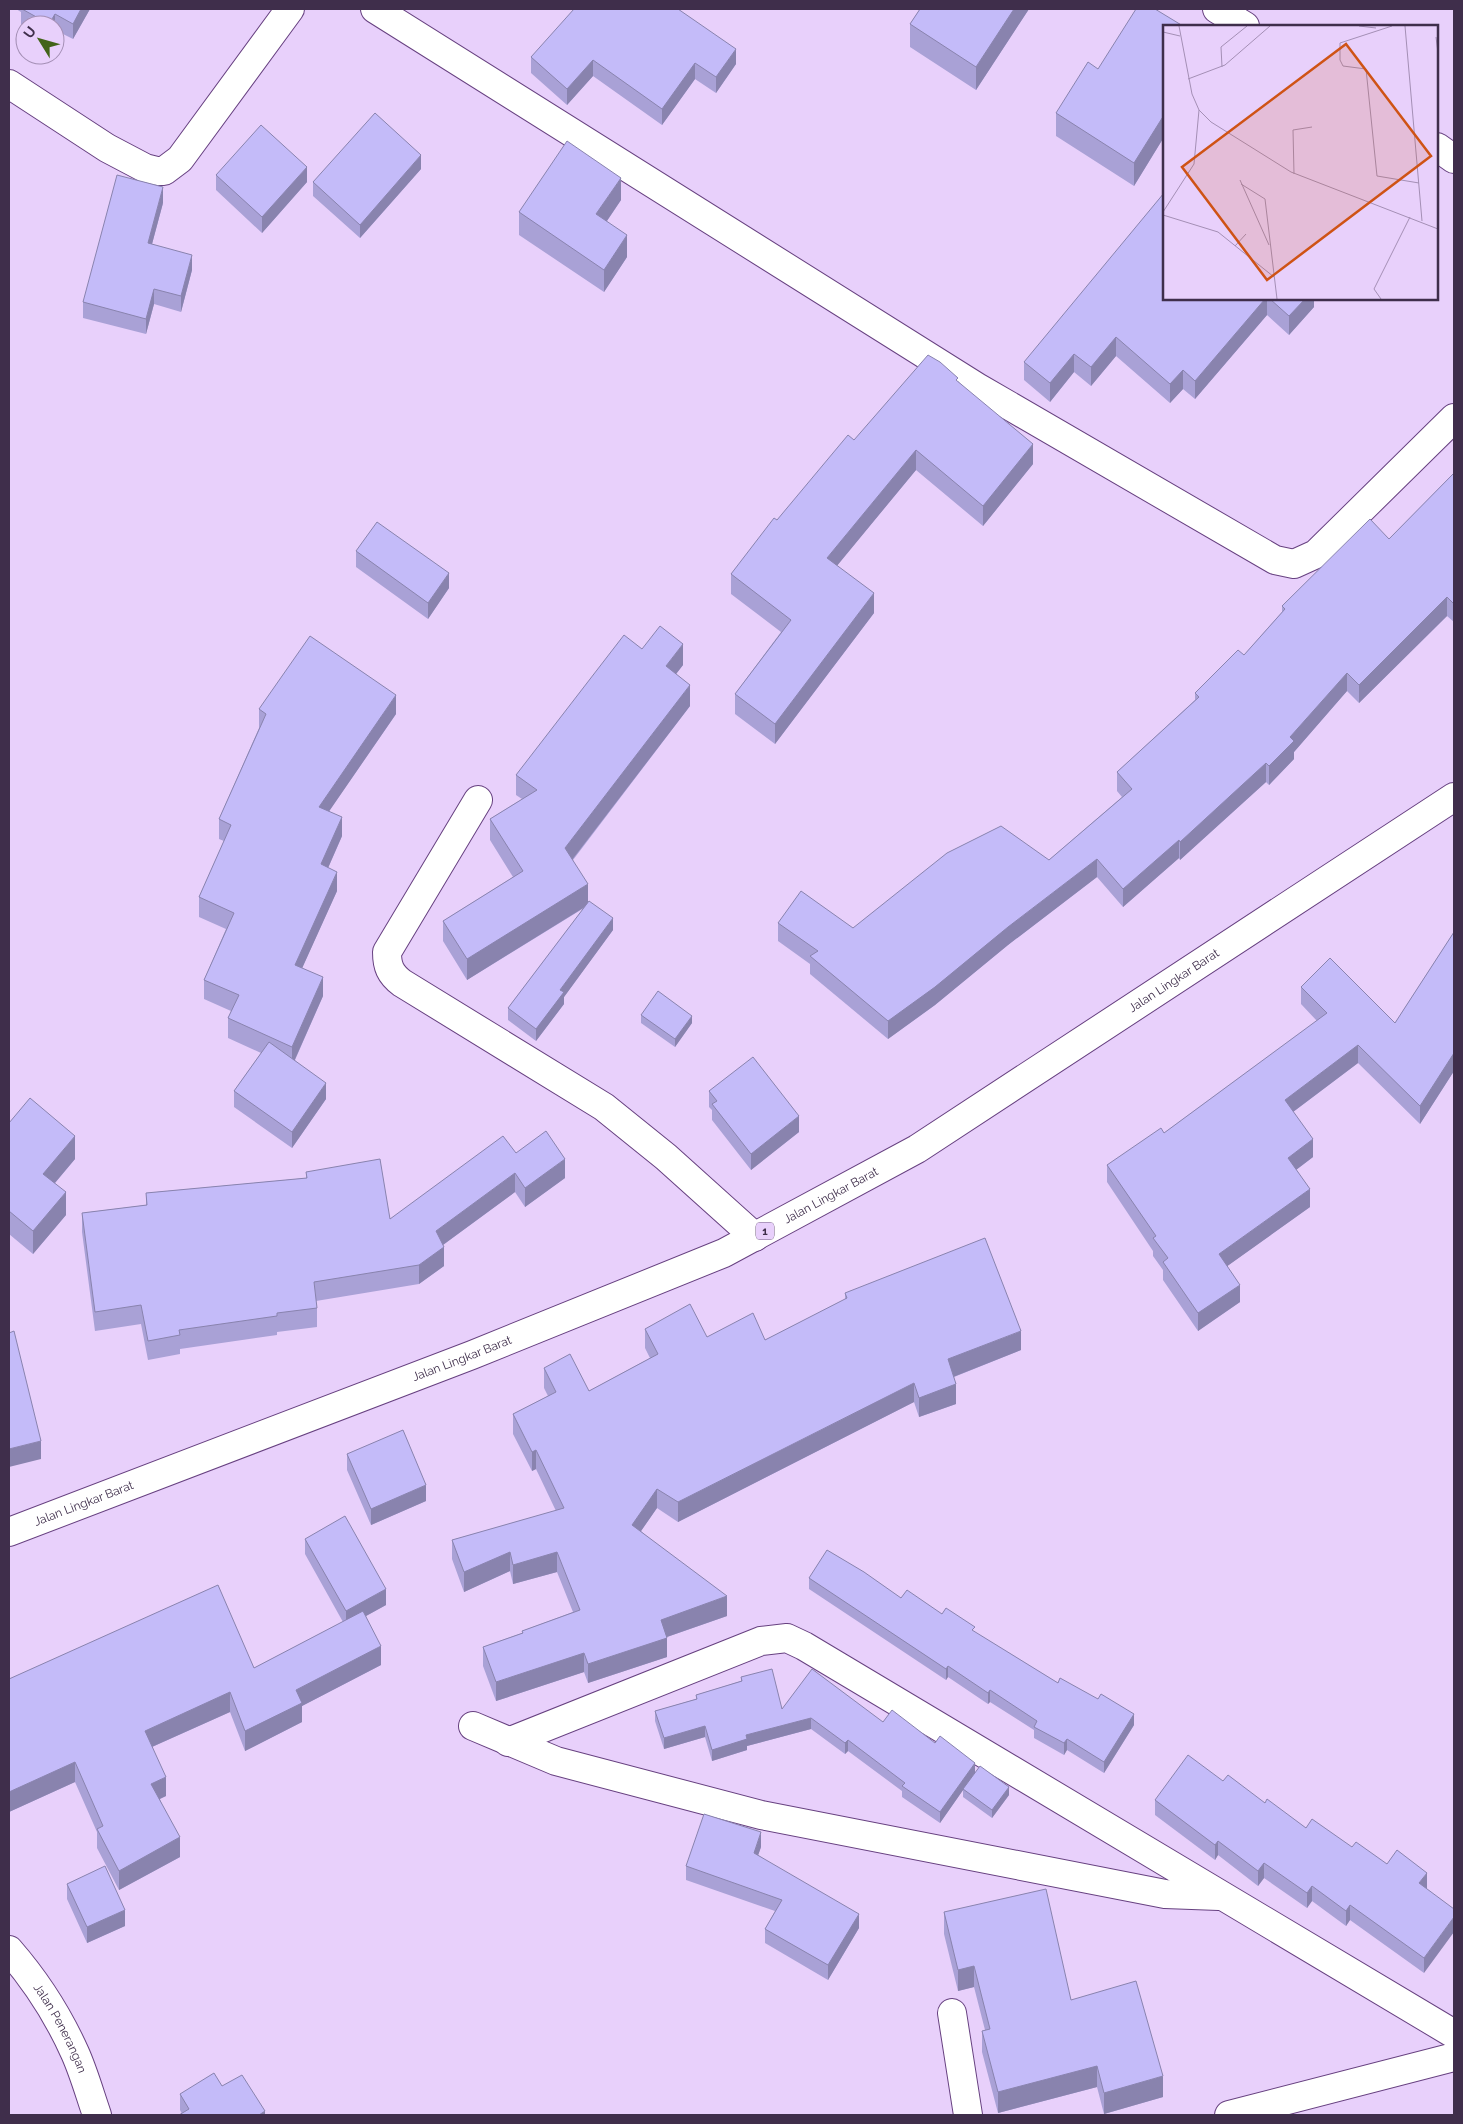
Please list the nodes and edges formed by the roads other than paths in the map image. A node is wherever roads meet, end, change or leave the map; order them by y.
1 (290, 9) edge
2 (375, 9) edge
3 (1217, 9) edge
4 (1243, 25) edge
5 (9, 84) edge
6 (1438, 148) edge
7 (1454, 159) edge
8 (1454, 418) edge
9 (1454, 797) edge
10 (478, 800) dead end
11 (755, 1237) junction
12 (9, 1532) edge
13 (473, 1726) dead end
14 (508, 1742) junction
15 (1221, 1896) junction
16 (9, 1950) edge
17 (952, 2012) dead end
18 (1454, 2034) edge
19 (1454, 2057) edge
20 (97, 2115) edge
21 (968, 2115) edge
22 (1229, 2115) edge

1 - 5 main road
2 - 8 main road
3 - 4 main road
6 - 7 main road
9 - 11 main road, Jalan Lingkar Barat / 1
10 - 11 main road
11 - 12 main road, Jalan Lingkar Barat / 1
13 - 14 main road
14 - 15 main road
14 - 15 main road
15 - 18 main road
16 - 20 main road, Jalan Penerangan
17 - 21 main road
19 - 22 main road

